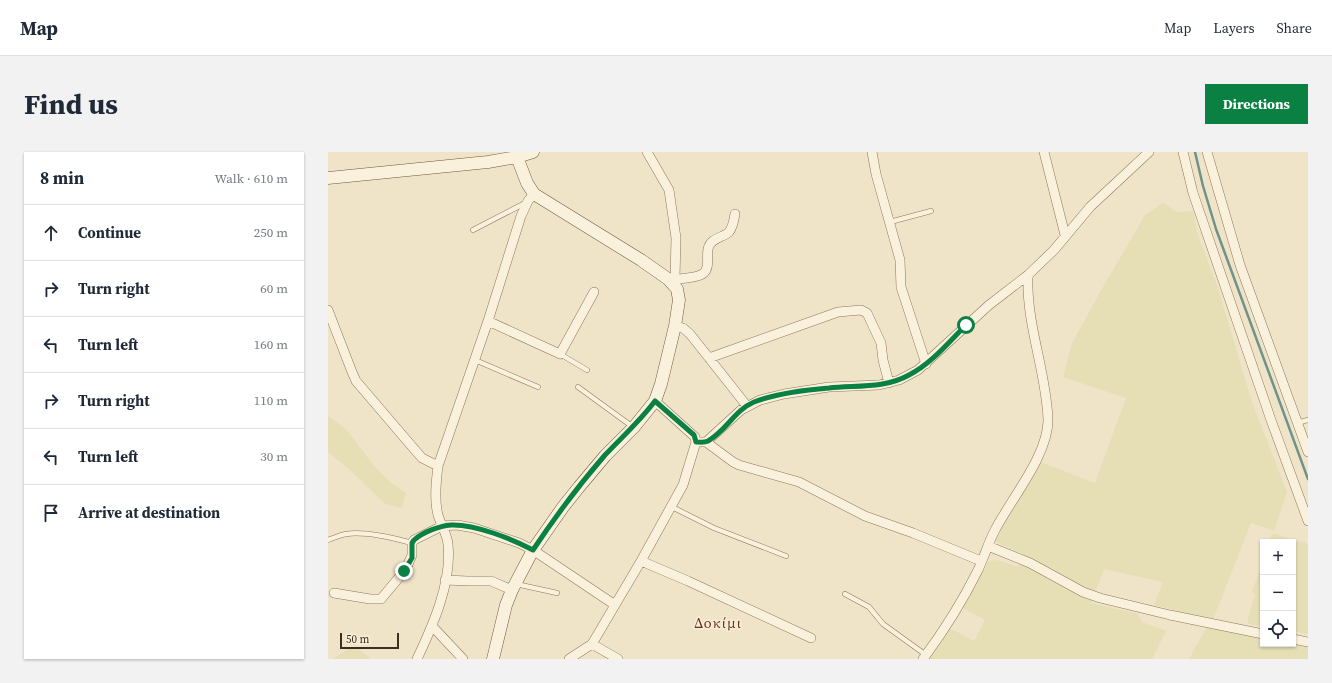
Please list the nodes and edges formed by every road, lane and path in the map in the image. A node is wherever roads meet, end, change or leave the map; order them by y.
1 (533, 152) edge
2 (647, 152) edge
3 (872, 152) edge
4 (1044, 152) edge
5 (1149, 152) edge
6 (1183, 152) edge
7 (1207, 152) edge
8 (516, 157) junction
9 (328, 178) edge
10 (531, 198) junction
11 (931, 211) dead end
12 (735, 214) dead end
13 (890, 222) junction
14 (473, 230) dead end
15 (1065, 235) junction
16 (1028, 275) junction
17 (673, 281) junction
18 (594, 292) dead end
19 (328, 310) edge
20 (488, 321) junction
21 (675, 326) junction
22 (560, 354) junction
23 (709, 358) junction
24 (475, 360) junction
25 (926, 364) junction
26 (588, 370) dead end
27 (889, 383) junction
28 (578, 387) dead end
29 (538, 388) dead end
30 (655, 401) junction
31 (747, 406) junction
32 (1308, 420) edge
33 (1297, 423) junction
34 (634, 427) junction
35 (696, 442) junction
36 (706, 442) junction
37 (1308, 452) edge
38 (438, 466) junction
39 (672, 507) junction
40 (1308, 521) edge
41 (442, 526) junction
42 (328, 540) edge
43 (412, 543) junction
44 (988, 546) junction
45 (533, 550) junction
46 (786, 556) dead end
47 (641, 561) junction
48 (981, 561) junction
49 (445, 580) junction
50 (513, 587) junction
51 (334, 594) dead end
52 (557, 594) dead end
53 (845, 594) dead end
54 (616, 605) junction
55 (432, 626) junction
56 (1260, 633) edge
57 (811, 638) dead end
58 (1296, 640) edge
59 (1308, 642) edge
60 (592, 644) junction
61 (924, 657) edge
62 (417, 659) edge
63 (463, 659) edge
64 (493, 659) edge
65 (569, 659) edge
66 (618, 659) edge

1 - 8 street
2 - 17 street
3 - 13 street
4 - 15 street
5 - 15 street
6 - 40 street
7 - 33 street
8 - 9 street
8 - 10 street
10 - 14 lane
10 - 17 street
10 - 20 street
11 - 13 lane
12 - 17 street
13 - 25 street
15 - 16 street
16 - 25 street
16 - 44 street
17 - 21 street
18 - 22 street
19 - 38 street
20 - 22 street
20 - 24 street
21 - 23 street
21 - 30 street
22 - 26 lane
23 - 27 street
23 - 31 street
24 - 29 lane
24 - 38 street
25 - 27 street
27 - 31 street
28 - 34 lane
30 - 34 street
30 - 35 street
31 - 36 street
32 - 33 lane
33 - 37 street
34 - 45 street
35 - 36 street
35 - 39 street
36 - 48 street
38 - 41 street
39 - 46 lane
39 - 47 street
41 - 43 street
41 - 45 street
41 - 49 street
42 - 43 lane
43 - 51 street
44 - 48 street
44 - 56 street
45 - 50 street
45 - 54 street
47 - 54 street
47 - 57 street
48 - 61 street
49 - 50 street
49 - 55 street
50 - 52 lane
50 - 64 street
53 - 61 lane
54 - 60 street
55 - 62 street
55 - 63 street
58 - 59 street
60 - 65 street
60 - 66 street

